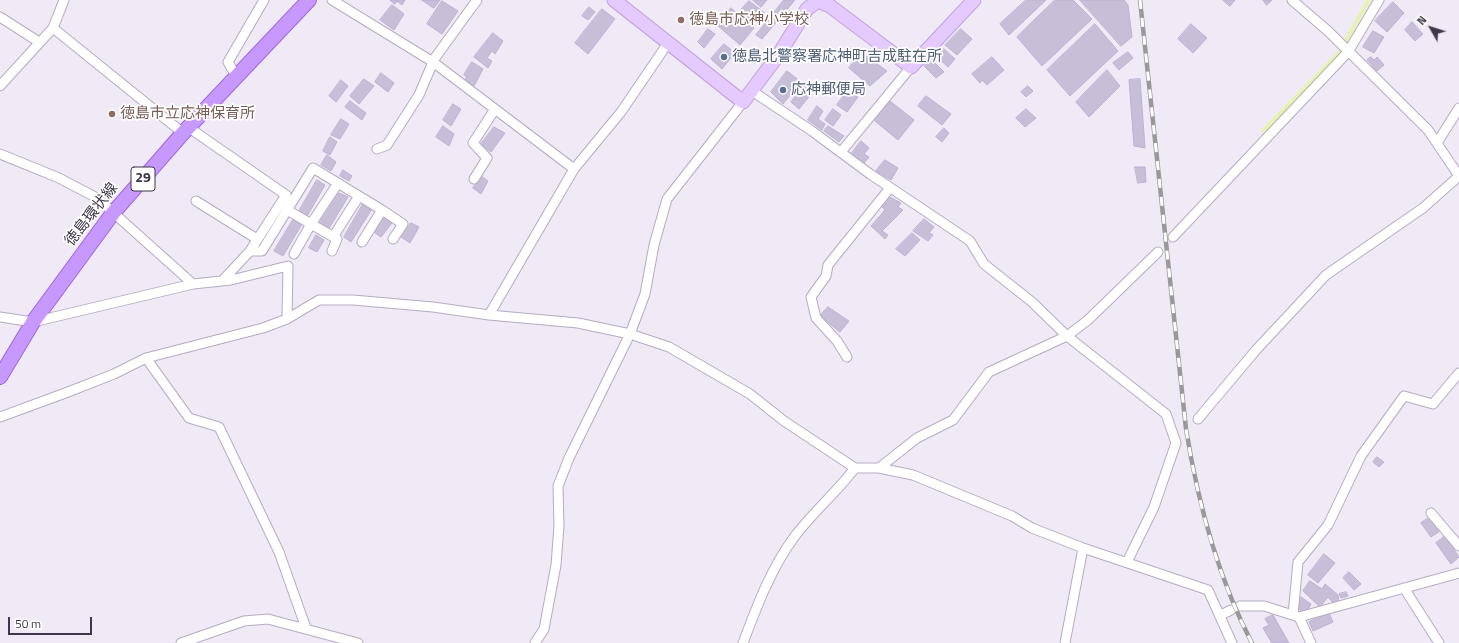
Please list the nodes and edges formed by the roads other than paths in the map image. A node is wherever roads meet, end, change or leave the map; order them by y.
1 (64, 0) edge
2 (264, 0) edge
3 (309, 0) edge
4 (332, 0) edge
5 (477, 0) edge
6 (614, 0) edge
7 (817, 0) edge
8 (974, 0) edge
9 (1292, 0) edge
10 (1379, 0) edge
11 (0, 17) edge
12 (53, 28) junction
13 (39, 42) junction
14 (668, 43) junction
15 (1348, 52) junction
16 (432, 62) junction
17 (911, 67) junction
18 (236, 76) junction
19 (0, 86) edge
20 (752, 91) junction
21 (743, 102) junction
22 (1459, 108) edge
23 (495, 109) junction
24 (186, 130) junction
25 (1437, 144) junction
26 (377, 149) dead end
27 (841, 152) junction
28 (0, 154) edge
29 (574, 169) junction
30 (1459, 176) edge
31 (474, 179) dead end
32 (338, 183) junction
33 (890, 188) junction
34 (359, 196) junction
35 (196, 201) dead end
36 (287, 210) junction
37 (382, 210) junction
38 (113, 213) junction
39 (311, 224) junction
40 (333, 237) junction
41 (1173, 237) dead end
42 (257, 239) junction
43 (393, 239) dead end
44 (362, 242) dead end
45 (250, 251) junction
46 (332, 251) dead end
47 (1158, 252) dead end
48 (294, 254) dead end
49 (222, 281) junction
50 (193, 284) junction
51 (489, 315) junction
52 (0, 317) edge
53 (287, 319) junction
54 (33, 322) junction
55 (630, 334) junction
56 (1067, 336) junction
57 (847, 357) dead end
58 (146, 358) junction
59 (1459, 373) edge
60 (0, 377) edge
61 (0, 417) edge
62 (1198, 419) dead end
63 (855, 468) junction
64 (880, 468) junction
65 (1431, 513) dead end
66 (1459, 546) edge
67 (1083, 548) junction
68 (1127, 562) junction
69 (1459, 573) edge
70 (1404, 588) junction
71 (1240, 606) dead end
72 (1231, 610) dead end
73 (1221, 615) junction
74 (1296, 616) junction
75 (306, 628) junction
76 (181, 643) edge
77 (358, 643) edge
78 (534, 643) edge
79 (743, 643) edge
80 (1065, 643) edge
81 (1232, 643) edge
82 (1311, 643) edge
83 (1439, 643) edge

1 - 12 street
2 - 18 street
3 - 18 main road, 徳島環状線 / 29
4 - 16 street
5 - 16 street
6 - 14 street
7 - 17 street
7 - 20 street
8 - 17 street
9 - 15 street
10 - 15 street
11 - 13 street
12 - 13 street
12 - 24 street
13 - 19 street
14 - 21 street
14 - 29 street
15 - 25 street
15 - 41 street
16 - 23 street
16 - 26 street
17 - 27 street
18 - 24 main road, 徳島環状線 / 29
20 - 21 street
20 - 27 street
21 - 55 street
22 - 25 street
23 - 29 street
23 - 31 street
24 - 38 main road, 徳島環状線 / 29
24 - 42 street
25 - 30 street
27 - 33 street
28 - 38 street
29 - 51 street
30 - 62 street
32 - 34 street
32 - 36 street
32 - 39 street
33 - 56 street
33 - 57 street
34 - 37 street
34 - 40 street
35 - 42 street
36 - 39 street
36 - 45 street
37 - 43 street
37 - 44 street
38 - 50 street
38 - 54 main road, 徳島環状線 / 29
39 - 40 street
39 - 48 street
40 - 46 street
42 - 45 street
45 - 49 street
47 - 56 street
49 - 50 street
49 - 53 street
50 - 54 street
51 - 53 street
51 - 55 street
52 - 54 street
53 - 58 street
54 - 60 main road, 徳島環状線 / 29
55 - 63 street
55 - 78 street
56 - 64 street
56 - 68 street
58 - 61 street
58 - 75 street
59 - 74 street
63 - 64 street
63 - 79 street
64 - 67 street
65 - 66 street
67 - 68 street
67 - 80 street
68 - 73 street
69 - 70 street
70 - 74 street
70 - 83 street
71 - 74 street
72 - 73 street
73 - 81 street
74 - 82 street
75 - 76 street
75 - 77 street

